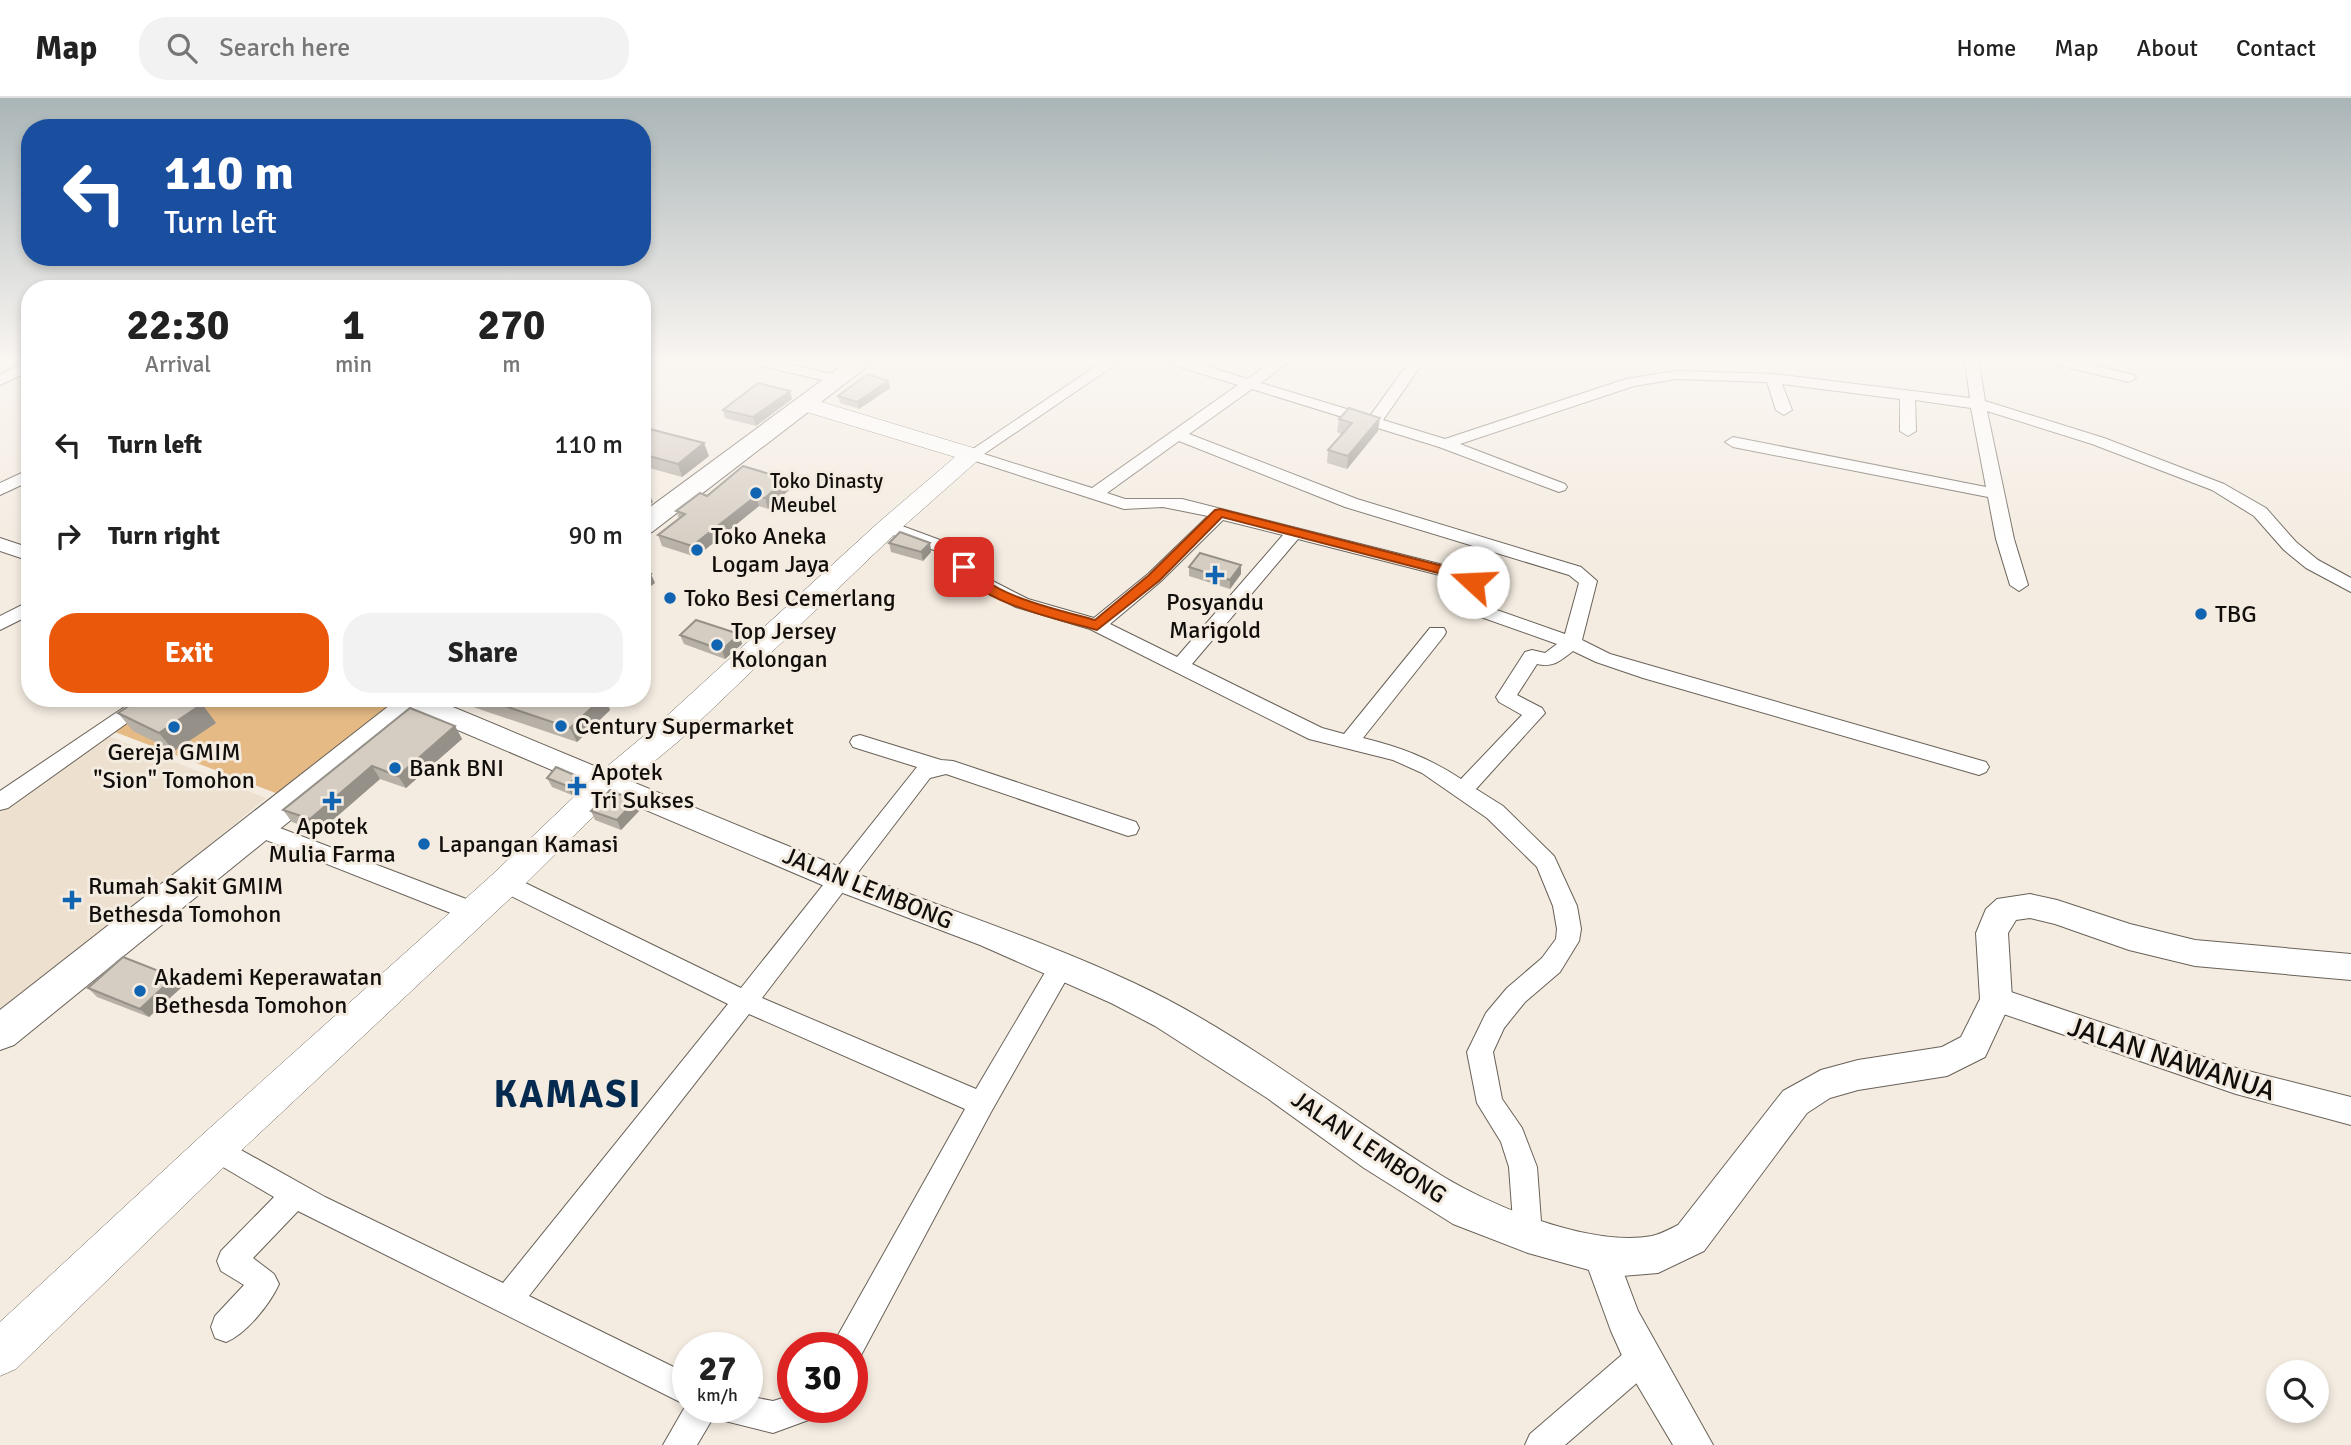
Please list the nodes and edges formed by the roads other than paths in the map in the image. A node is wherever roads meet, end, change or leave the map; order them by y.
1 (777, 425) edge
2 (873, 425) edge
3 (1017, 425) edge
4 (1196, 425) edge
5 (1379, 425) edge
6 (1505, 425) edge
7 (1909, 425) edge
8 (1983, 425) edge
9 (2048, 425) edge
10 (1909, 431) dead end
11 (1180, 436) junction
12 (1733, 442) dead end
13 (1445, 444) junction
14 (972, 455) junction
15 (21, 479) edge
16 (1559, 487) dead end
17 (0, 490) edge
18 (1094, 494) junction
19 (1998, 494) junction
20 (1220, 513) junction
21 (651, 519) edge
22 (888, 527) junction
23 (1294, 533) junction
24 (0, 544) edge
25 (21, 552) edge
26 (2019, 585) dead end
27 (2351, 586) edge
28 (21, 612) edge
29 (0, 624) edge
30 (1097, 625) junction
31 (1437, 632) dead end
32 (1572, 643) junction
33 (1180, 666) junction
34 (139, 707) edge
35 (409, 707) edge
36 (434, 707) edge
37 (860, 742) dead end
38 (1349, 742) junction
39 (940, 767) junction
40 (1979, 767) dead end
41 (609, 782) junction
42 (1463, 790) junction
43 (2, 799) edge
44 (260, 828) junction
45 (1128, 828) dead end
46 (838, 879) junction
47 (505, 883) junction
48 (474, 912) junction
49 (1062, 967) junction
50 (2351, 967) edge
51 (1996, 999) junction
52 (744, 1001) junction
53 (0, 1033) edge
54 (982, 1104) junction
55 (2351, 1111) edge
56 (216, 1148) junction
57 (295, 1194) junction
58 (1528, 1235) junction
59 (1600, 1254) junction
60 (507, 1301) junction
61 (226, 1327) dead end
62 (857, 1332) edge
63 (0, 1353) edge
64 (1642, 1358) junction
65 (672, 1382) edge
66 (692, 1423) edge
67 (679, 1445) edge
68 (1541, 1445) edge
69 (1694, 1445) edge

1 - 21 highway
2 - 14 main road
3 - 14 street
4 - 11 street
5 - 13 street
6 - 13 street
7 - 10 street
8 - 19 street
9 - 27 street
11 - 18 street
11 - 32 street
12 - 19 street
13 - 16 street
14 - 18 street
14 - 22 main road
15 - 17 street
18 - 20 street
19 - 26 street
20 - 23 street
20 - 30 street
22 - 30 street
22 - 41 main road
23 - 32 street
23 - 33 street
24 - 25 street
28 - 29 street
30 - 33 street
31 - 38 street
32 - 40 street
32 - 42 street
33 - 38 street
34 - 43 street
35 - 44 highway
36 - 41 main road, JALAN LEMBONG
37 - 39 street
38 - 42 street
39 - 45 street
39 - 46 street
41 - 46 main road, JALAN LEMBONG
41 - 47 main road
42 - 58 street
44 - 48 street
44 - 53 highway
46 - 49 main road, JALAN LEMBONG
46 - 52 street
47 - 48 main road
47 - 52 street
48 - 56 main road
49 - 54 street
49 - 58 main road, JALAN LEMBONG
50 - 51 main road, JALAN LEMBONG
51 - 55 street, JALAN NAWANUA
51 - 59 main road, JALAN LEMBONG
52 - 54 street
52 - 60 street
54 - 62 street
56 - 57 street
56 - 63 main road
57 - 60 street
57 - 61 street
58 - 59 main road, JALAN LEMBONG
59 - 64 street
60 - 65 street
64 - 68 street
64 - 69 street
66 - 67 street

